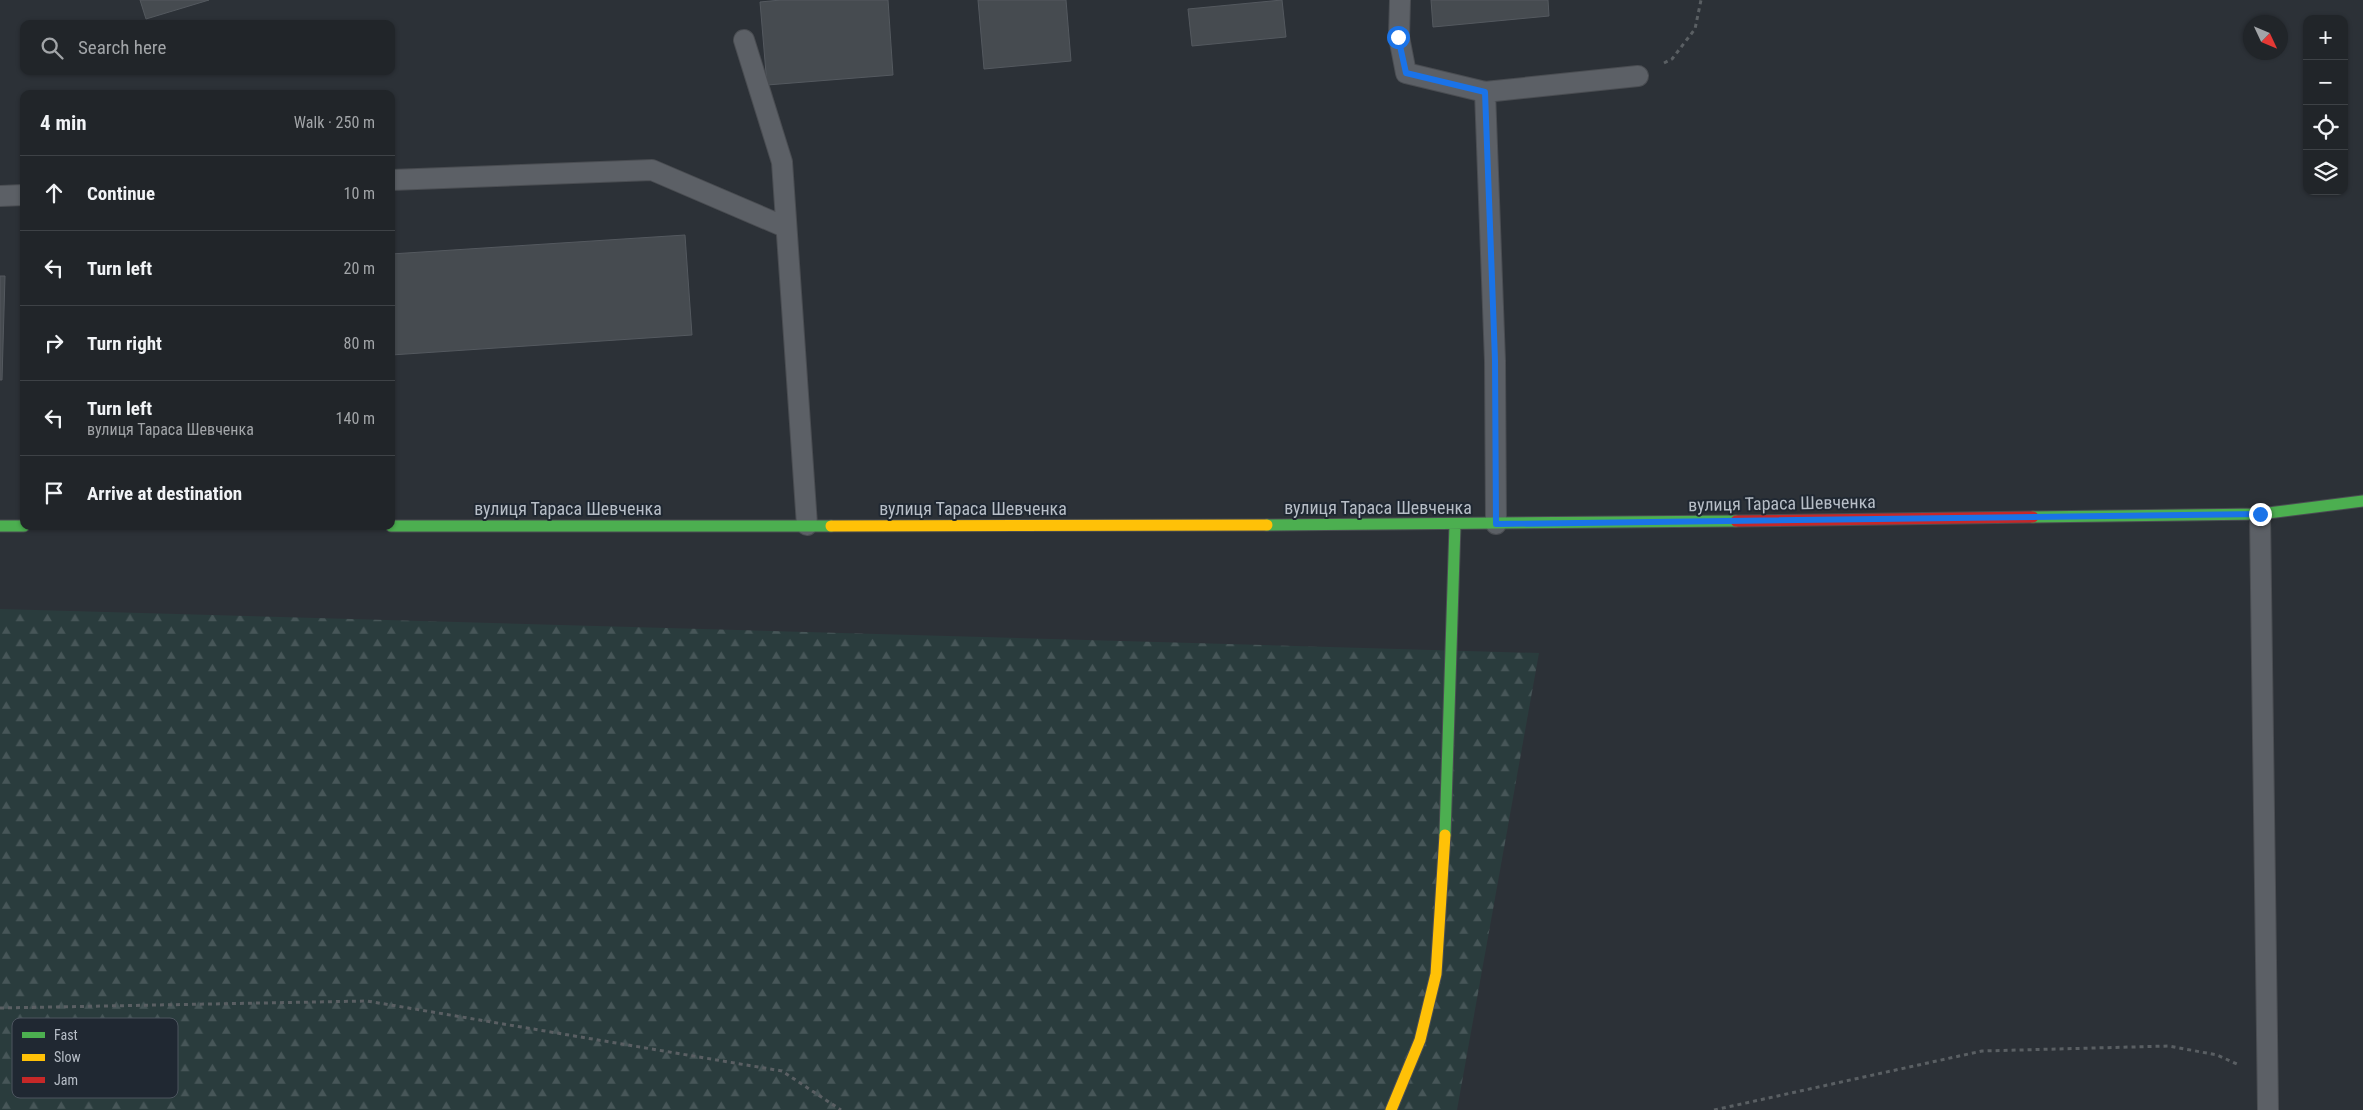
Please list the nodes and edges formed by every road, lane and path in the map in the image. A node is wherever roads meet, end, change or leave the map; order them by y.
1 (1400, 0) edge
2 (1701, 0) edge
3 (744, 40) dead end
4 (1638, 76) joint
5 (1485, 92) junction
6 (395, 180) edge
7 (20, 195) edge
8 (0, 196) edge
9 (785, 227) junction
10 (2363, 501) edge
11 (2260, 514) junction
12 (1496, 524) junction
13 (1455, 525) junction
14 (0, 526) edge
15 (20, 526) edge
16 (395, 526) edge
17 (807, 526) junction
18 (0, 1008) edge
19 (2267, 1105) edge
20 (841, 1110) edge
21 (1391, 1110) edge
22 (1714, 1110) edge

1 - 5 lane
2 - 4 path
3 - 9 lane
4 - 5 lane
5 - 12 lane
6 - 9 lane
7 - 8 lane
9 - 17 lane
10 - 11 street, вулиця Тараса Шевченка
11 - 12 street, вулиця Тараса Шевченка
11 - 19 lane
12 - 13 street, вулиця Тараса Шевченка
13 - 17 street, вулиця Тараса Шевченка
13 - 21 street
14 - 15 street
16 - 17 street, вулиця Тараса Шевченка
18 - 20 path
19 - 22 path

